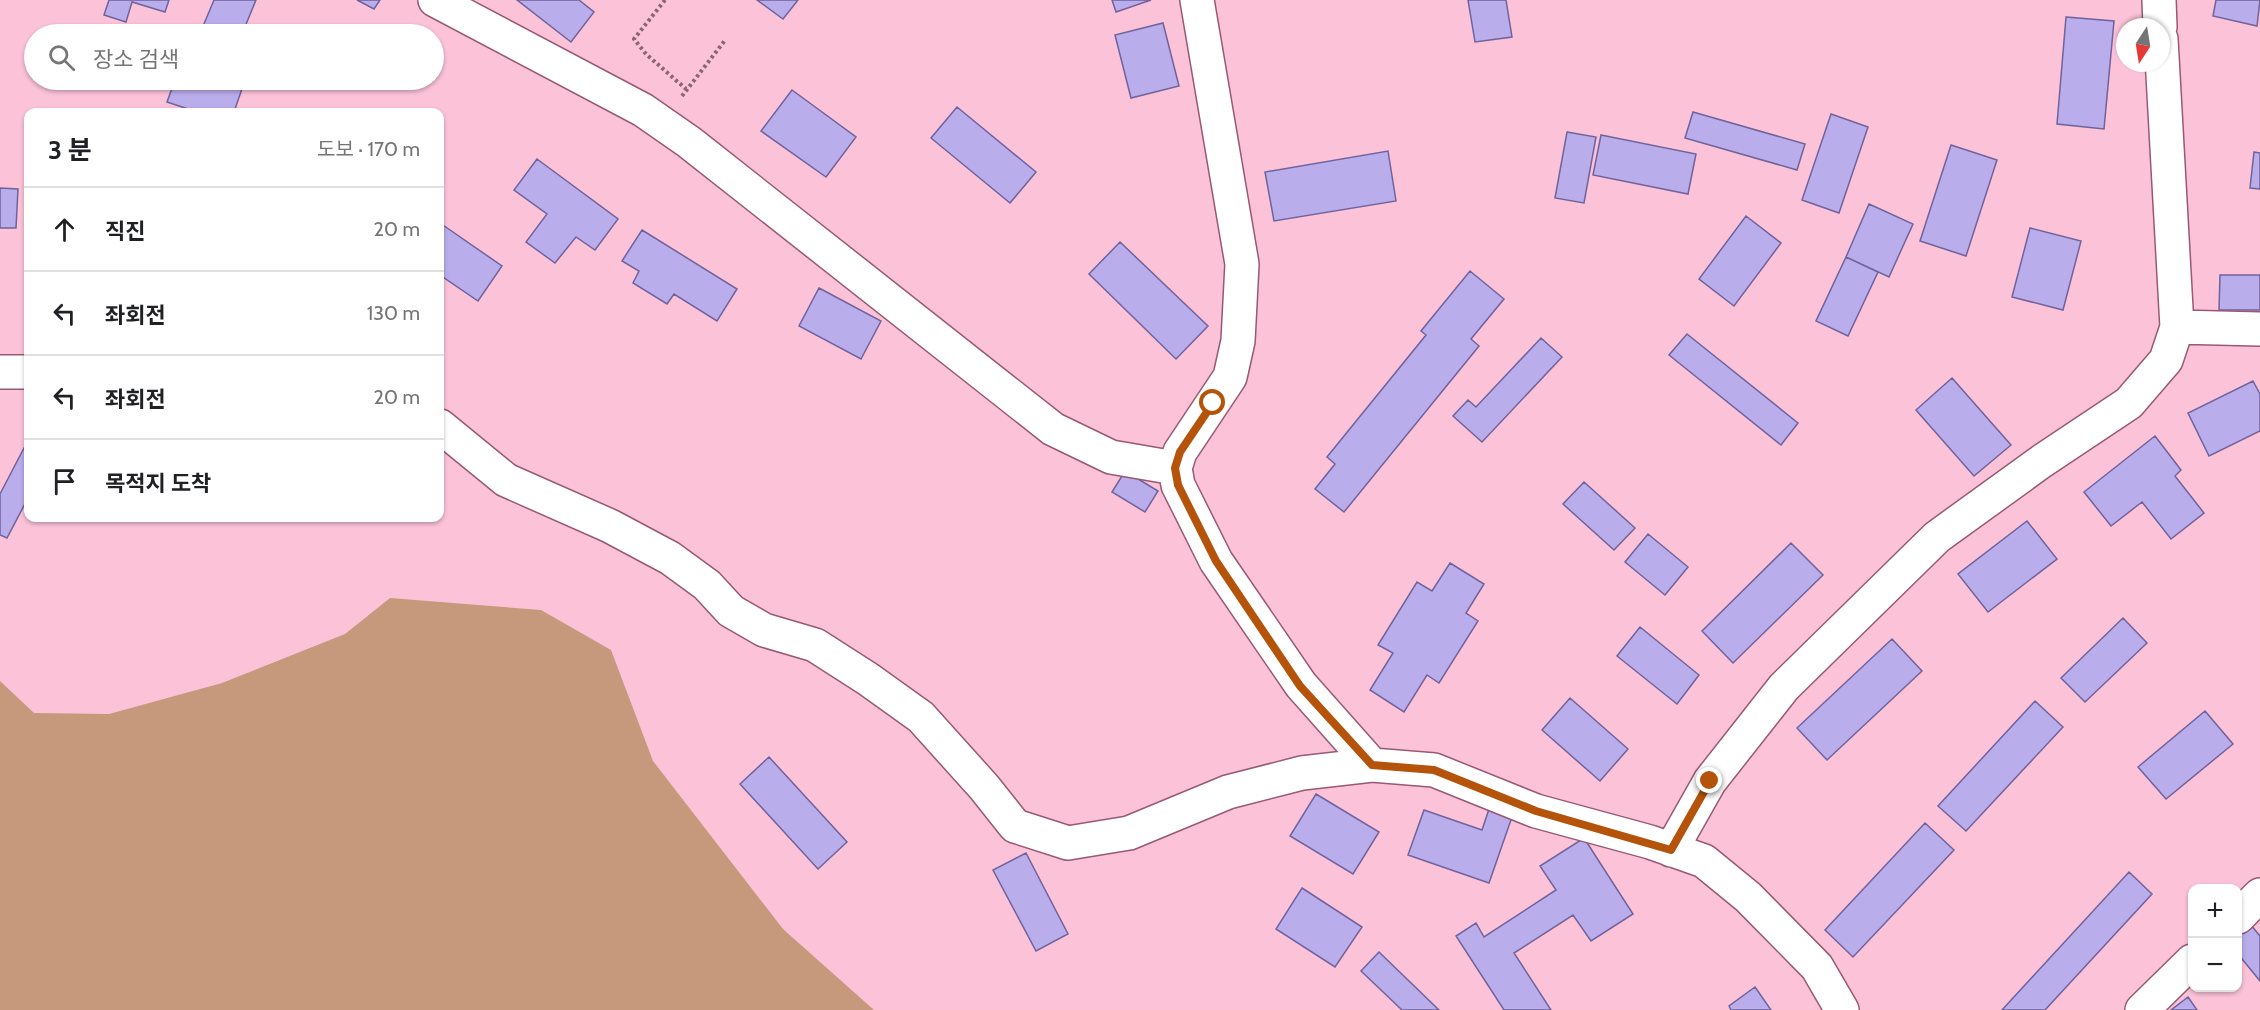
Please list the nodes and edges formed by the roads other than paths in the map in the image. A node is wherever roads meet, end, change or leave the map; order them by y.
1 (435, 0) edge
2 (1197, 0) edge
3 (2159, 0) edge
4 (2160, 18) edge
5 (2163, 72) edge
6 (2177, 327) junction
7 (2260, 329) edge
8 (0, 372) edge
9 (24, 372) edge
10 (444, 429) edge
11 (1175, 468) junction
12 (1372, 765) junction
13 (1671, 850) junction
14 (2260, 896) edge
15 (2242, 913) edge
16 (2188, 966) edge
17 (1842, 1010) edge
18 (2142, 1010) edge

1 - 11 street
2 - 11 street
3 - 4 street
5 - 6 street
6 - 7 street
6 - 13 street
8 - 9 street
10 - 12 street
11 - 12 street
12 - 13 street
13 - 17 street
14 - 15 street
16 - 18 street

